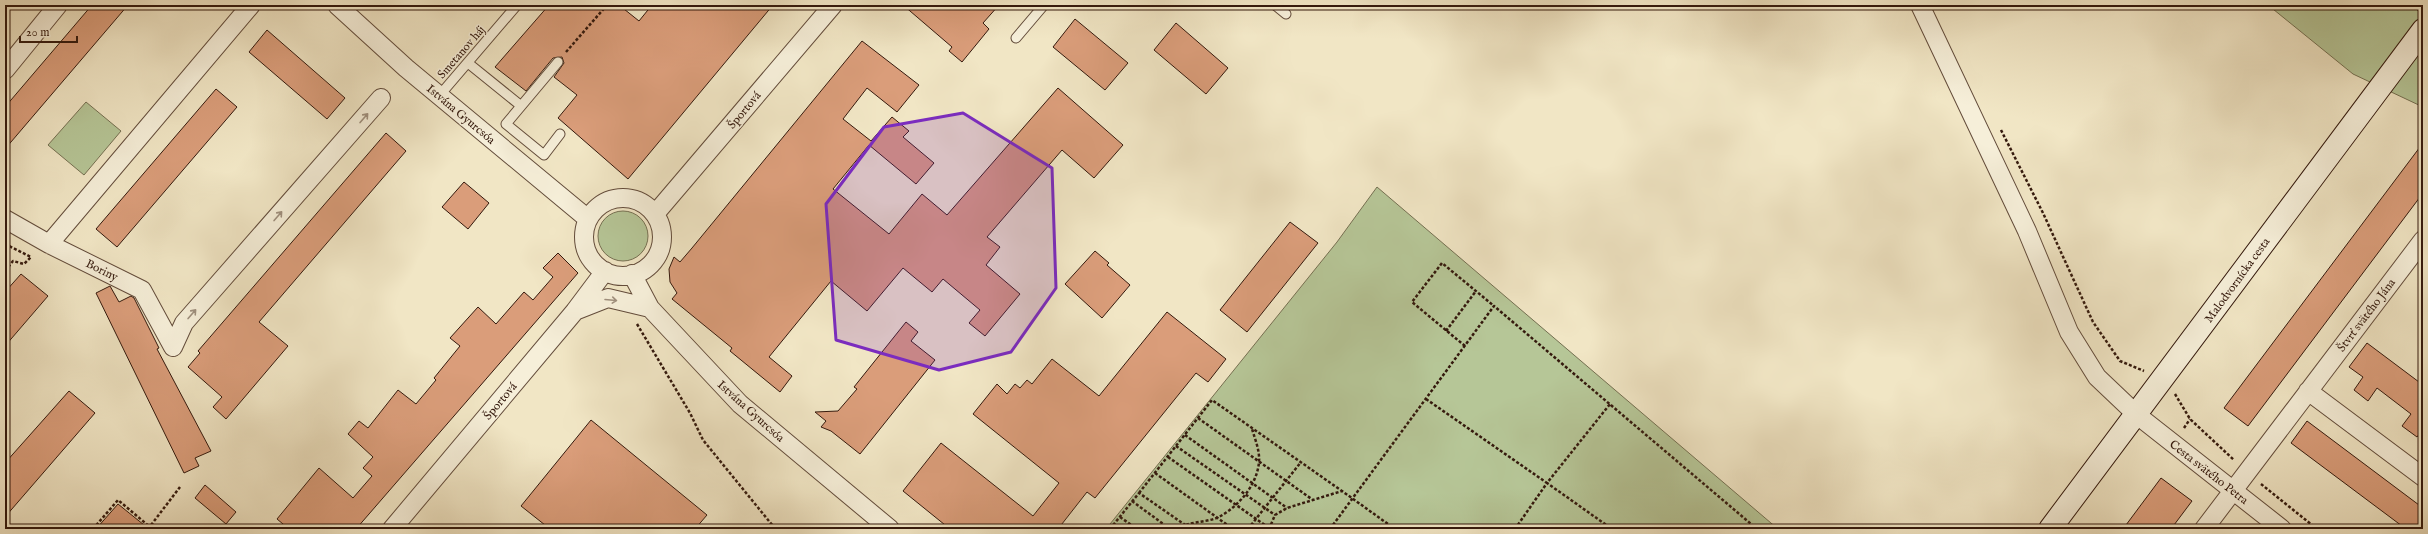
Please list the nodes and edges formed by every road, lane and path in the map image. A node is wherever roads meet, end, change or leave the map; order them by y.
1 (58, 5) edge
2 (251, 5) edge
3 (337, 5) edge
4 (517, 5) edge
5 (607, 5) edge
6 (833, 5) edge
7 (1044, 5) edge
8 (1275, 5) edge
9 (1920, 5) edge
10 (1286, 14) dead end
11 (2423, 30) edge
12 (1016, 38) dead end
13 (558, 62) joint
14 (468, 63) junction
15 (5, 70) edge
16 (439, 96) junction
17 (381, 98) dead end
18 (520, 105) junction
19 (1998, 123) dead end
20 (560, 134) dead end
21 (655, 214) junction
22 (588, 218) junction
23 (5, 219) edge
24 (2423, 240) edge
25 (5, 244) edge
26 (48, 244) junction
27 (5, 271) edge
28 (605, 271) junction
29 (632, 274) junction
30 (1476, 291) junction
31 (1494, 306) junction
32 (650, 308) junction
33 (575, 311) junction
34 (634, 318) dead end
35 (1446, 331) junction
36 (1465, 346) junction
37 (2147, 372) dead end
38 (2308, 391) junction
39 (2175, 393) dead end
40 (1426, 399) junction
41 (1610, 404) junction
42 (2137, 415) junction
43 (1198, 418) junction
44 (2190, 419) junction
45 (1252, 429) junction
46 (2183, 429) dead end
47 (1185, 435) junction
48 (1176, 446) junction
49 (1168, 457) junction
50 (1259, 461) junction
51 (1301, 462) junction
52 (2238, 465) dead end
53 (1155, 473) junction
54 (2423, 477) edge
55 (2255, 479) dead end
56 (1286, 481) junction
57 (1253, 483) junction
58 (1548, 484) junction
59 (180, 487) dead end
60 (1342, 491) junction
61 (2233, 491) junction
62 (1139, 493) junction
63 (1245, 495) junction
64 (1273, 497) junction
65 (1352, 499) junction
66 (1313, 500) junction
67 (1132, 501) junction
68 (1236, 505) junction
69 (1287, 508) junction
70 (1264, 509) junction
71 (1275, 515) junction
72 (1120, 517) junction
73 (1218, 517) junction
74 (1255, 519) junction
75 (1186, 525) junction
76 (149, 528) edge
77 (1269, 528) edge
78 (93, 529) edge
79 (392, 529) edge
80 (771, 529) edge
81 (890, 529) edge
82 (1110, 529) edge
83 (1137, 529) edge
84 (1170, 529) edge
85 (1191, 529) edge
86 (1234, 529) edge
87 (1248, 529) edge
88 (1330, 529) edge
89 (1395, 529) edge
90 (1515, 529) edge
91 (1612, 529) edge
92 (1757, 529) edge
93 (2050, 529) edge
94 (2204, 529) edge
95 (2282, 529) edge
96 (2317, 529) edge

1 - 15 street
2 - 26 street
3 - 16 street, Istvána Gyurcsóa
4 - 14 lane, Smetanov háj
5 - 13 path
6 - 21 street, Športová
7 - 12 lane
8 - 10 lane
9 - 42 street, Cesta svätého Petra
11 - 42 street, Malodvornícka cesta
13 - 18 lane
14 - 16 lane, Smetanov háj
14 - 18 lane
16 - 22 street, Istvána Gyurcsóa
26 -> 17 street, Boriny
18 - 20 lane
19 - 37 path
21 - 22 street
21 - 29 street
22 - 28 street
23 - 26 street, Boriny
24 - 38 street, Štvrť svätého Jána
25 - 27 path
28 - 29 street
28 - 33 street, Športová
29 - 32 street, Istvána Gyurcsóa
30 - 31 path
30 - 35 path
30 - 35 path
31 - 36 path
31 - 41 path
33 -> 32 street
32 - 81 street, Istvána Gyurcsóa
33 - 79 street, Športová
34 - 80 path
35 - 36 path
36 - 40 path
38 - 54 street
38 - 61 street, Štvrť svätého Jána
39 - 44 path
40 - 58 path
40 - 65 path
41 - 58 path
41 - 92 path
42 - 61 street, Cesta svätého Petra
42 - 93 street, Malodvornícka cesta
43 - 45 path
43 - 47 path
43 - 50 path
44 - 46 path
44 - 52 path
45 - 50 path
45 - 51 path
47 - 48 path
47 - 57 path
48 - 49 path
48 - 63 path
49 - 53 path
49 - 68 path
50 - 56 path
50 - 57 path
51 - 56 path
51 - 60 path
53 - 62 path
53 - 73 path
55 - 96 path
56 - 64 path
56 - 66 path
57 - 63 path
57 - 64 path
58 - 90 path
58 - 91 path
59 - 76 path
60 - 65 path
60 - 66 path
61 - 94 street, Štvrť svätého Jána
61 - 95 street, Cesta svätého Petra
62 - 67 path
62 - 75 path
63 - 68 path
63 - 70 path
64 - 69 path
64 - 70 path
65 - 88 path
65 - 89 path
66 - 69 path
67 - 72 path
67 - 84 path
68 - 73 path
68 - 74 path
69 - 71 path
70 - 71 path
70 - 74 path
71 - 77 path
72 - 82 path
72 - 83 path
73 - 75 path
73 - 86 path
74 - 77 path
74 - 87 path
75 - 85 path
76 - 78 path

